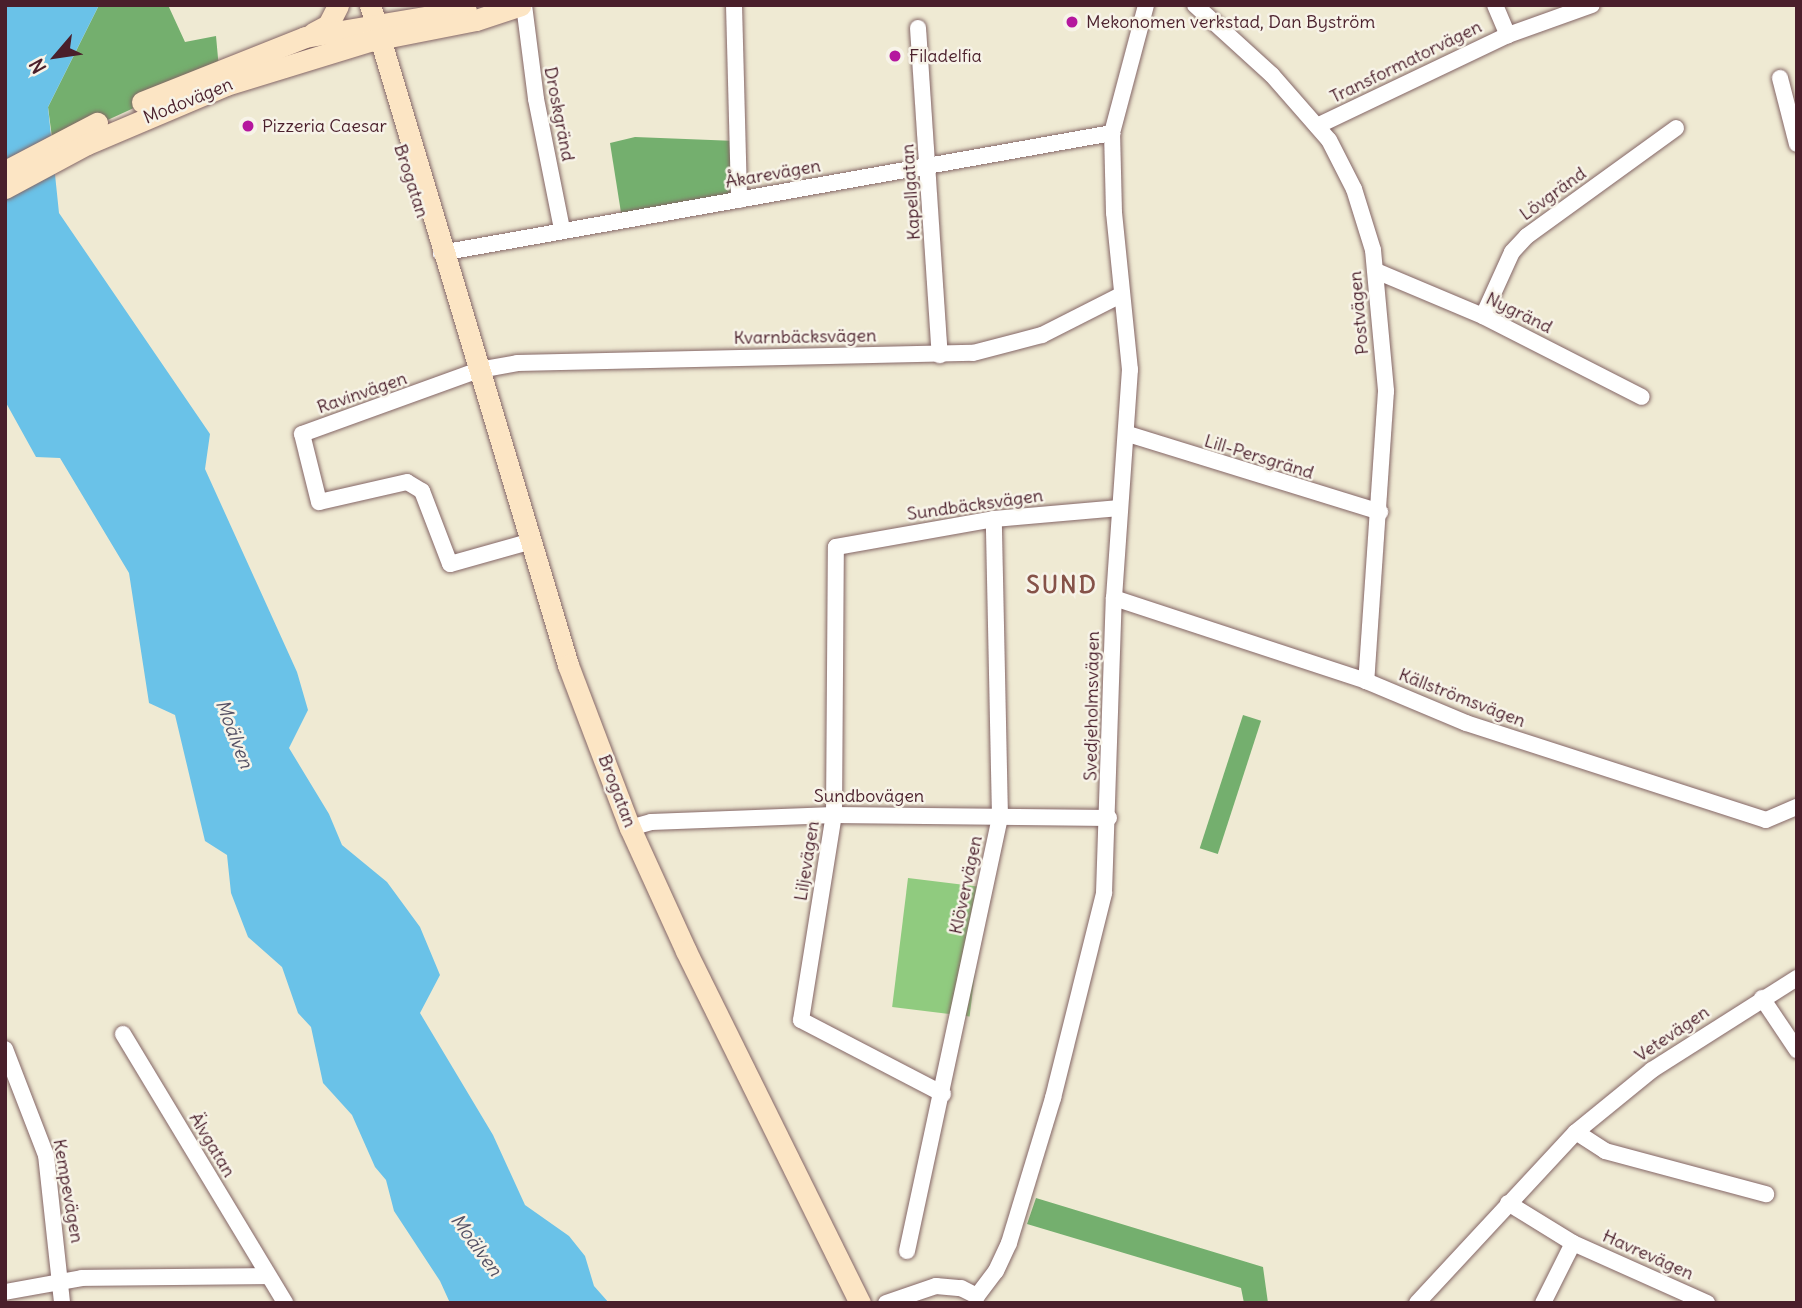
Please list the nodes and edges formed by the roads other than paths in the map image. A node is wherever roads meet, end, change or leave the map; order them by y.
1 (338, 5) edge
2 (359, 5) edge
3 (513, 5) edge
4 (523, 5) edge
5 (734, 5) edge
6 (1146, 5) edge
7 (1195, 5) edge
8 (1495, 5) edge
9 (1592, 5) edge
10 (372, 27) edge
11 (918, 28) dead end
12 (1508, 34) junction
13 (305, 37) junction
14 (1780, 78) dead end
15 (1317, 126) junction
16 (1676, 128) dead end
17 (1112, 133) junction
18 (83, 138) junction
19 (1797, 144) edge
20 (929, 164) junction
21 (5, 171) edge
22 (5, 188) edge
23 (739, 201) junction
24 (562, 229) junction
25 (441, 253) junction
26 (1376, 271) junction
27 (1121, 295) junction
28 (1483, 316) junction
29 (940, 355) junction
30 (479, 370) junction
31 (1642, 397) dead end
32 (1128, 434) junction
33 (1120, 508) junction
34 (1380, 513) junction
35 (994, 519) junction
36 (532, 541) junction
37 (836, 547) joint
38 (1114, 598) junction
39 (1366, 681) junction
40 (1797, 807) edge
41 (834, 814) junction
42 (1000, 817) junction
43 (1109, 818) junction
44 (630, 828) junction
45 (1797, 978) edge
46 (1762, 998) junction
47 (123, 1034) dead end
48 (5, 1049) edge
49 (1797, 1051) edge
50 (943, 1094) junction
51 (1576, 1132) junction
52 (1766, 1194) dead end
53 (1508, 1203) junction
54 (1573, 1242) junction
55 (906, 1251) dead end
56 (267, 1276) junction
57 (62, 1281) junction
58 (5, 1292) edge
59 (979, 1299) edge
60 (62, 1303) edge
61 (285, 1303) edge
62 (859, 1303) edge
63 (886, 1303) edge
64 (1417, 1303) edge
65 (1543, 1303) edge
66 (1707, 1303) edge

1 - 13 main road
2 - 10 main road, Brogatan
3 - 10 main road
4 - 10 main road
4 - 24 street, Droskgränd
5 - 23 street
6 - 17 street, Svedjeholmsvägen
7 - 15 street, Postvägen
8 - 12 street
9 - 12 street, Transformatorvägen
10 - 13 main road, Modovägen
10 - 18 main road, Modovägen
10 - 25 main road, Brogatan
11 - 20 street, Kapellgatan
12 - 15 street, Transformatorvägen
13 - 18 main road, Modovägen
14 - 19 street
15 - 26 street, Postvägen
16 - 28 street, Lövgränd
17 - 20 street, Åkarevägen
17 - 27 street, Svedjeholmsvägen
18 - 21 main road, Modovägen
18 - 22 main road, Modovägen
20 - 23 street, Åkarevägen
20 - 29 street, Kapellgatan
23 - 24 street, Åkarevägen
24 - 25 street, Åkarevägen
25 - 30 main road, Brogatan
26 - 28 street, Nygränd
26 - 34 street, Postvägen
27 - 29 street, Kvarnbäcksvägen
27 - 32 street, Svedjeholmsvägen
28 - 31 street, Nygränd
29 - 30 street, Kvarnbäcksvägen
30 - 36 main road, Brogatan
30 - 36 street, Ravinvägen
32 - 33 street, Svedjeholmsvägen
32 - 34 street, Lill-Persgränd
33 - 35 street, Sundbäcksvägen
33 - 38 street, Svedjeholmsvägen
34 - 39 street, Postvägen
35 - 37 street, Sundbäcksvägen
35 - 42 street, Klövervägen
36 - 44 main road, Brogatan
37 - 41 street, Liljevägen
38 - 39 street, Källströmsvägen
38 - 43 street, Svedjeholmsvägen
39 - 40 street, Källströmsvägen
41 - 42 street, Sundbovägen
41 - 44 street, Sundbovägen
41 - 50 street, Liljevägen
42 - 43 street, Sundbovägen
42 - 50 street, Klövervägen
43 - 59 street, Svedjeholmsvägen
44 - 62 main road, Brogatan
45 - 46 street, Vetevägen
46 - 49 street
46 - 51 street, Vetevägen
47 - 56 street, Älvgatan
48 - 57 street, Kempevägen
50 - 55 street, Klövervägen
51 - 52 street
51 - 53 street, Vetevägen
53 - 54 street, Havrevägen
53 - 64 street, Vetevägen
54 - 65 street, Havrevägen
54 - 66 street, Havrevägen
56 - 57 street
56 - 61 street, Älvgatan
57 - 58 street
57 - 60 street, Kempevägen
59 - 63 street, Svedjeholmsvägen

